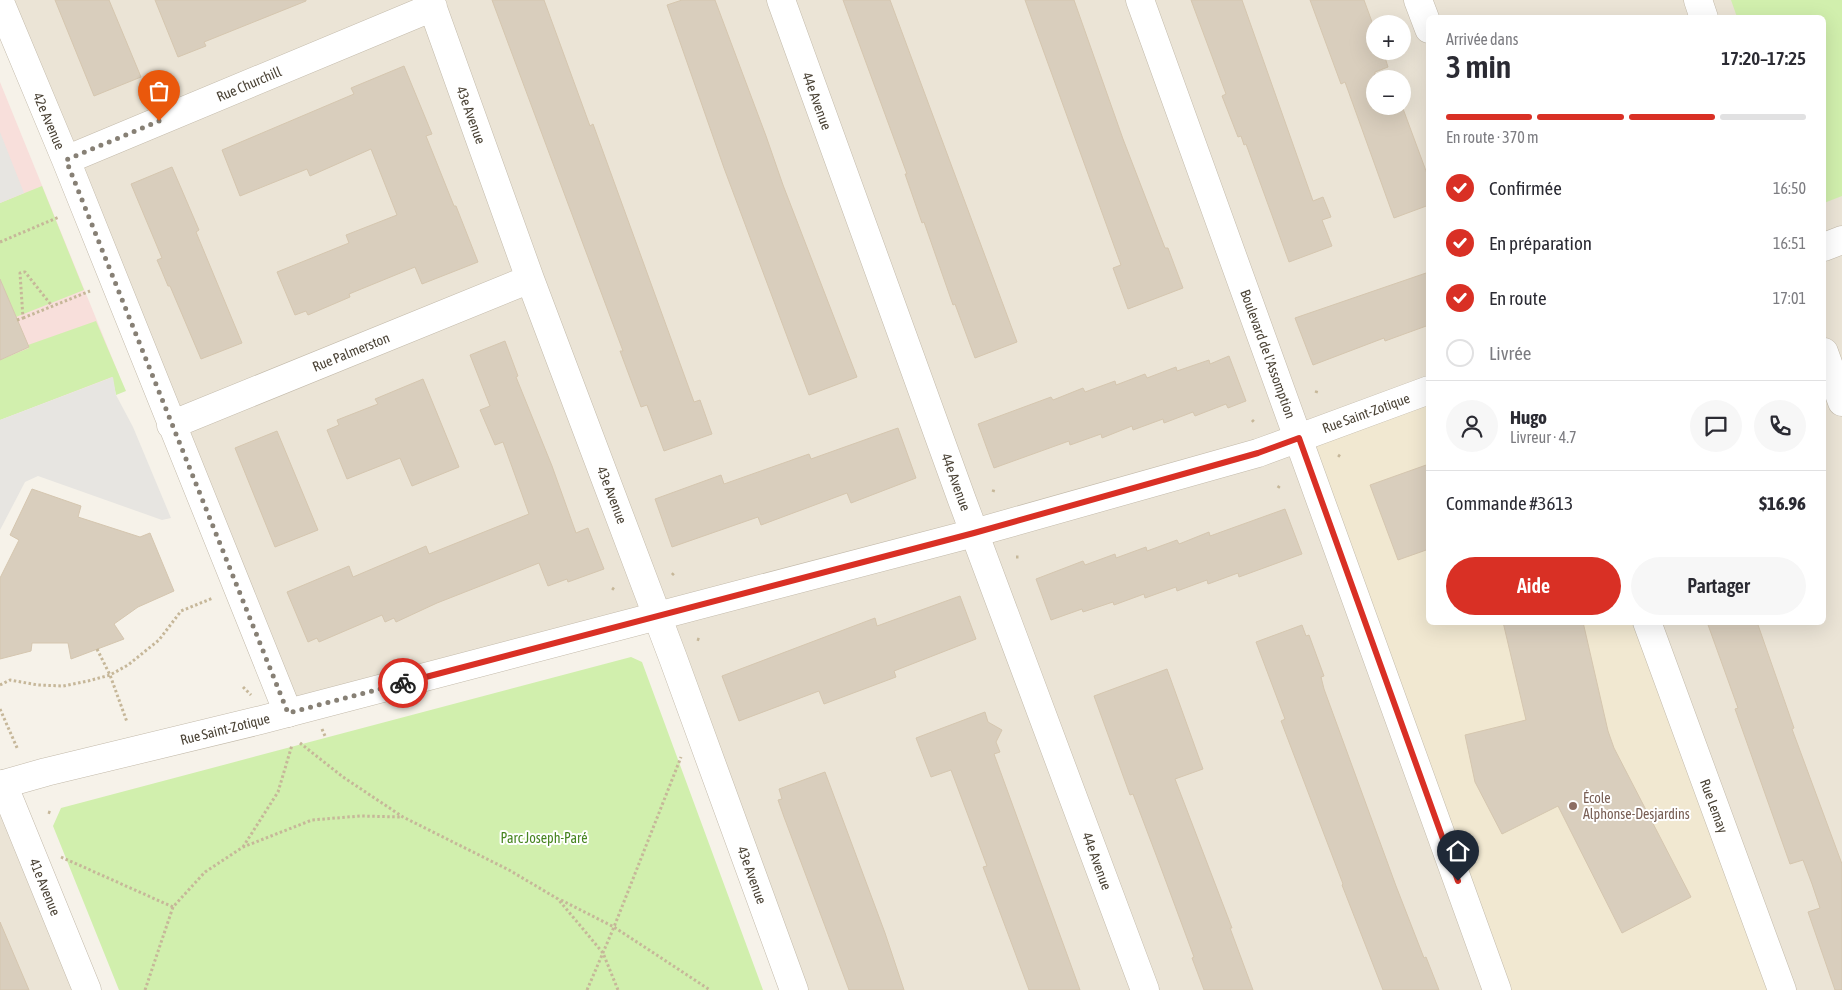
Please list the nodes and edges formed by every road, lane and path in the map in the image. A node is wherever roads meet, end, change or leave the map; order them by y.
1 (780, 0) edge
2 (1140, 0) edge
3 (1418, 0) edge
4 (1698, 0) edge
5 (0, 2) edge
6 (431, 4) edge
7 (1703, 15) edge
8 (1426, 20) edge
9 (66, 160) junction
10 (60, 217) dead end
11 (1842, 240) edge
12 (0, 242) edge
13 (1826, 246) edge
14 (530, 280) junction
15 (90, 291) dead end
16 (52, 306) junction
17 (23, 318) junction
18 (17, 320) dead end
19 (1826, 358) edge
20 (1426, 391) edge
21 (1842, 402) edge
22 (171, 425) junction
23 (1299, 438) junction
24 (974, 533) junction
25 (214, 597) dead end
26 (657, 616) junction
27 (1647, 625) edge
28 (97, 649) dead end
29 (110, 675) junction
30 (0, 685) edge
31 (243, 688) dead end
32 (251, 695) dead end
33 (0, 709) edge
34 (288, 713) junction
35 (127, 722) dead end
36 (300, 743) dead end
37 (292, 745) dead end
38 (18, 750) dead end
39 (682, 757) dead end
40 (2, 784) edge
41 (403, 817) junction
42 (243, 847) junction
43 (61, 856) dead end
44 (558, 899) junction
45 (172, 907) junction
46 (614, 928) junction
47 (603, 953) junction
48 (88, 990) edge
49 (144, 990) edge
50 (587, 990) edge
51 (618, 990) edge
52 (710, 990) edge
53 (794, 990) edge
54 (1145, 990) edge
55 (1497, 990) edge
56 (1782, 990) edge

1 - 24 street, 44e Avenue
2 - 23 street, Boulevard de l'Assomption
3 - 8 street
4 - 7 street
5 - 9 street, 42e Avenue
6 - 9 street, Rue Churchill
6 - 14 street, 43e Avenue
9 - 22 street, 42e Avenue
10 - 12 path
11 - 13 street
14 - 22 street, Rue Palmerston
14 - 26 street, 43e Avenue
15 - 16 path
16 - 17 path
16 - 17 path
17 - 18 path
19 - 21 street
20 - 23 street, Rue Saint-Zotique
22 - 34 street, 42e Avenue
23 - 24 street, Rue Saint-Zotique
23 - 55 street, Boulevard de l'Assomption
24 - 26 street, Rue Saint-Zotique
24 - 54 street, 44e Avenue
25 - 29 path
26 - 34 street, Rue Saint-Zotique
26 - 53 street, 43e Avenue
27 - 56 street, Rue Lemay
28 - 29 path
29 - 30 path
29 - 35 path
31 - 32 path
33 - 38 path
34 - 40 street, Rue Saint-Zotique
36 - 41 path
37 - 42 path
39 - 46 path
40 - 48 street, 41e Avenue
41 - 42 path
41 - 44 path
42 - 45 path
43 - 45 path
44 - 46 path
44 - 47 path
45 - 49 path
46 - 47 path
46 - 52 path
47 - 50 path
47 - 51 path

